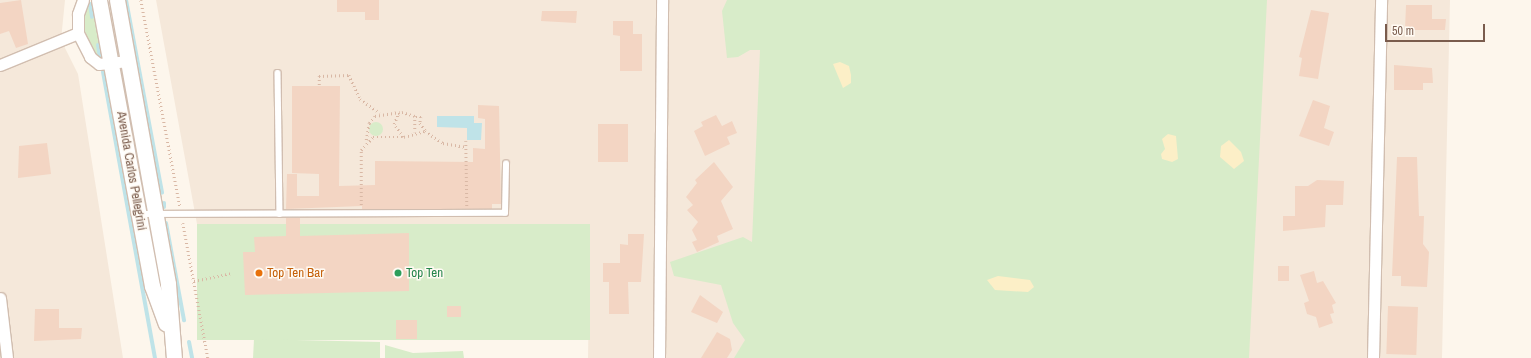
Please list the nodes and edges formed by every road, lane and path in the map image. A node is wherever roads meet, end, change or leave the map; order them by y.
1 (84, 0) edge
2 (99, 0) edge
3 (116, 0) edge
4 (141, 0) edge
5 (662, 0) edge
6 (1381, 0) edge
7 (78, 33) junction
8 (128, 61) junction
9 (112, 64) junction
10 (0, 65) edge
11 (278, 73) dead end
12 (319, 85) dead end
13 (393, 112) junction
14 (402, 112) junction
15 (380, 113) junction
16 (396, 116) junction
17 (415, 117) junction
18 (419, 123) junction
19 (397, 130) junction
20 (425, 131) junction
21 (368, 134) junction
22 (414, 134) junction
23 (392, 136) junction
24 (403, 137) junction
25 (372, 138) junction
26 (466, 141) dead end
27 (364, 144) junction
28 (465, 147) junction
29 (506, 164) dead end
30 (181, 212) junction
31 (156, 213) junction
32 (139, 214) junction
33 (280, 214) junction
34 (362, 214) junction
35 (467, 214) junction
36 (231, 273) dead end
37 (194, 281) junction
38 (0, 298) edge
39 (171, 339) junction
40 (7, 358) edge
41 (174, 358) edge
42 (208, 358) edge
43 (659, 358) edge
44 (1373, 358) edge

1 - 7 street
2 - 9 main road, Avenida Carlos Pellegrini
3 - 8 main road, Avenida Carlos Pellegrini
4 - 30 path
5 - 43 street
6 - 44 street
7 - 9 street
7 - 10 street
8 - 9 street
8 - 31 main road, Avenida Carlos Pellegrini
9 - 32 main road, Avenida Carlos Pellegrini
11 - 33 lane
12 - 15 path
13 - 14 path
13 - 15 path
13 - 16 path
14 - 16 path
14 - 17 path
15 - 21 path
16 - 19 path
17 - 18 path
17 - 18 path
18 - 20 path
18 - 22 path
19 - 23 path
19 - 24 path
20 - 22 path
20 - 28 path
21 - 25 path
21 - 27 path
22 - 24 path
23 - 24 path
23 - 25 path
25 - 27 path
26 - 28 path
27 - 34 path
28 - 35 path
29 - 35 lane
30 - 31 lane
30 - 33 lane
30 - 37 path
31 - 32 lane
31 - 39 main road, Avenida Carlos Pellegrini
32 - 39 main road, Avenida Carlos Pellegrini
33 - 34 lane
34 - 35 lane
36 - 37 path
37 - 42 path
38 - 40 street
39 - 41 main road, Avenida Carlos Pellegrini

